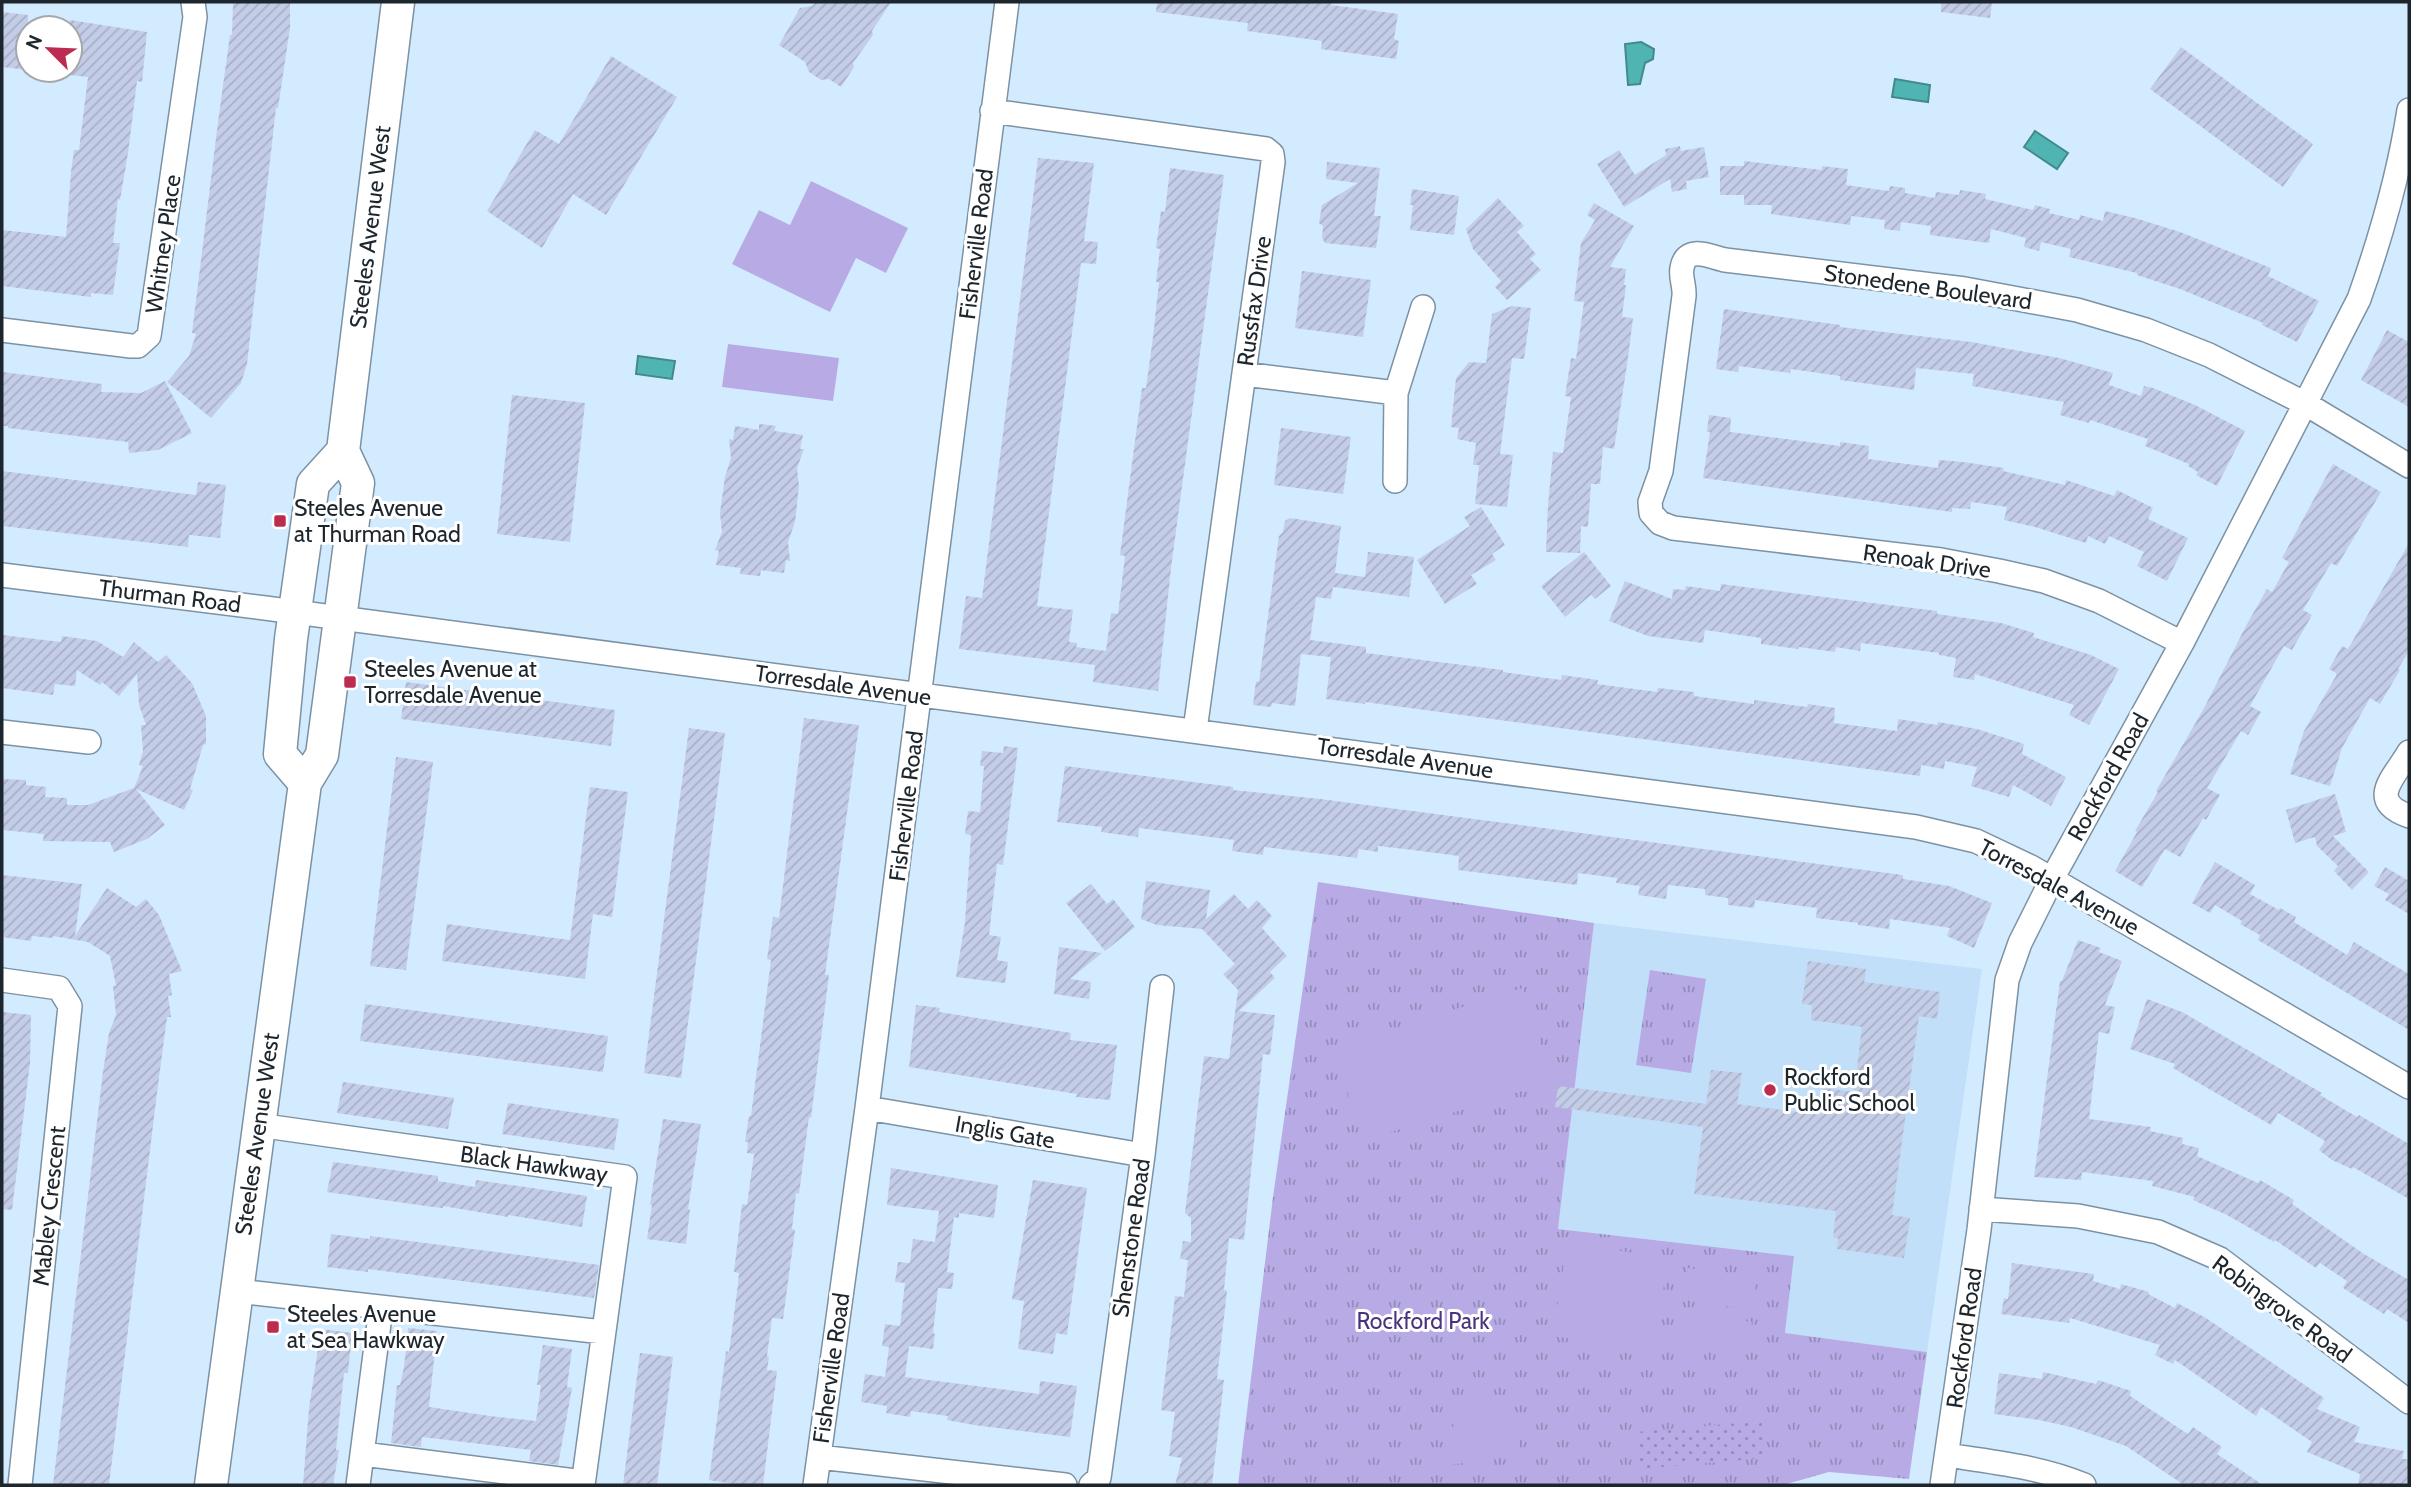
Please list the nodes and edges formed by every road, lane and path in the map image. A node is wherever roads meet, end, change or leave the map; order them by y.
1 (193, 2) edge
2 (398, 2) edge
3 (1007, 2) edge
4 (2409, 110) edge
5 (992, 111) junction
6 (1423, 307) dead end
7 (2, 330) edge
8 (1244, 374) junction
9 (1396, 393) junction
10 (2306, 404) junction
11 (343, 451) junction
12 (2409, 466) edge
13 (1395, 481) dead end
14 (1660, 523) joint
15 (2, 575) edge
16 (294, 612) junction
17 (339, 617) junction
18 (2182, 643) junction
19 (920, 695) junction
20 (1195, 730) junction
21 (2, 732) edge
22 (89, 742) dead end
23 (2409, 752) edge
24 (305, 783) junction
25 (2409, 816) edge
26 (2052, 879) junction
27 (2, 980) edge
28 (1162, 987) dead end
29 (2409, 1087) edge
30 (867, 1108) junction
31 (258, 1125) junction
32 (1143, 1155) junction
33 (1981, 1209) junction
34 (237, 1291) junction
35 (381, 1308) junction
36 (603, 1332) junction
37 (2409, 1402) edge
38 (363, 1454) junction
39 (1947, 1455) junction
40 (819, 1457) junction
41 (583, 1484) edge
42 (20, 1485) edge
43 (211, 1485) edge
44 (358, 1485) edge
45 (815, 1485) edge
46 (1065, 1485) edge
47 (1091, 1485) edge
48 (1942, 1485) edge
49 (2084, 1485) edge

1 - 7 street, Whitney Place
2 - 11 main road, Steeles Avenue West
3 - 5 street, Fisherville Road
4 - 10 street, Rockford Road
5 - 8 street, Russfax Drive
5 - 19 street, Fisherville Road
6 - 9 street
8 - 9 street
8 - 20 street, Russfax Drive
9 - 13 street
10 - 12 street, Stonedene Boulevard
10 - 14 street, Stonedene Boulevard
10 - 18 street, Rockford Road
11 - 16 main road
11 - 17 main road, Steeles Avenue West
14 - 18 street, Renoak Drive
15 - 16 street, Thurman Road
16 - 17 street, Thurman Road
16 - 24 main road
17 - 19 street, Torresdale Avenue
17 - 24 main road, Steeles Avenue West
18 - 26 street, Rockford Road
19 - 20 street, Torresdale Avenue
19 - 30 street, Fisherville Road
20 - 26 street, Torresdale Avenue
21 - 22 street
23 - 25 street
24 - 31 main road, Steeles Avenue West
26 - 29 street, Torresdale Avenue
26 - 33 street, Rockford Road
27 - 42 street, Mabley Crescent
28 - 32 street, Shenstone Road
30 - 32 street, Inglis Gate
30 - 40 street, Fisherville Road
31 - 34 main road, Steeles Avenue West
31 - 36 street, Black Hawkway
32 - 47 street, Shenstone Road
33 - 37 street, Robingrove Road
33 - 39 street, Rockford Road
34 - 35 street
34 - 43 main road, Steeles Avenue West
35 - 36 street
35 - 38 street
36 - 41 street, Black Hawkway
38 - 41 street
38 - 44 street
39 - 48 street, Rockford Road
39 - 49 street
40 - 45 street, Fisherville Road
40 - 46 street

